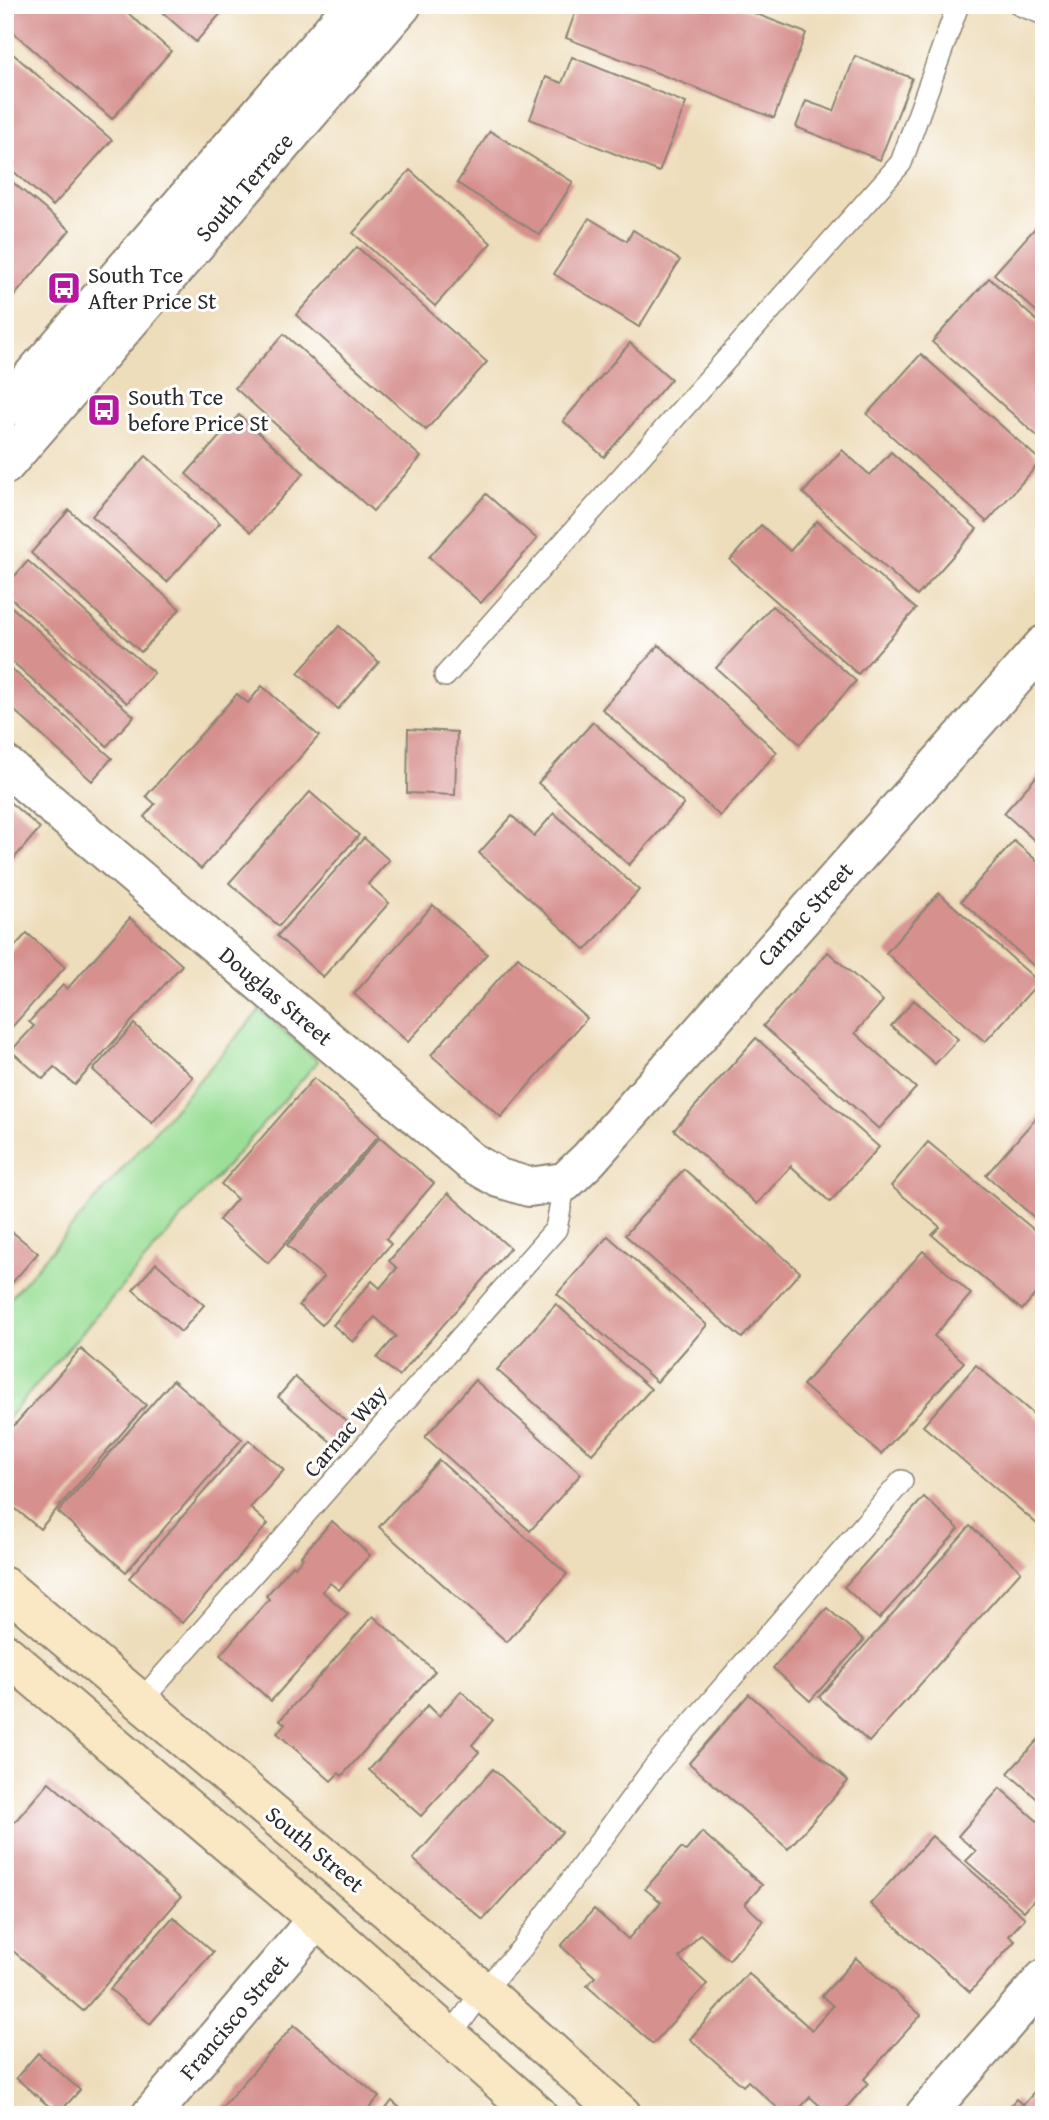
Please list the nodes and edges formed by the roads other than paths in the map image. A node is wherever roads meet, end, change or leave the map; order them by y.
1 (354, 5) edge
2 (402, 5) edge
3 (958, 5) edge
4 (1020, 5) edge
5 (1044, 14) edge
6 (5, 408) edge
7 (5, 465) edge
8 (1044, 645) edge
9 (445, 676) dead end
10 (5, 765) edge
11 (565, 1182) junction
12 (902, 1481) dead end
13 (5, 1587) edge
14 (5, 1653) edge
15 (140, 1702) junction
16 (317, 1919) junction
17 (1044, 1979) edge
18 (483, 1992) junction
19 (450, 2036) junction
20 (151, 2115) edge
21 (538, 2115) edge
22 (622, 2115) edge
23 (925, 2115) edge

1 - 6 street, South Terrace
2 - 7 street, South Terrace
3 - 9 lane
4 - 5 lane
8 - 11 street, Carnac Street
10 - 11 street, Douglas Street
11 - 15 lane, Carnac Way
12 - 18 lane
13 - 15 main road, South Street
14 - 16 main road
15 - 18 main road, South Street
16 - 19 main road
16 - 20 street, Francisco Street
17 - 23 street
18 - 19 lane
18 - 22 main road, South Street
19 - 21 main road

